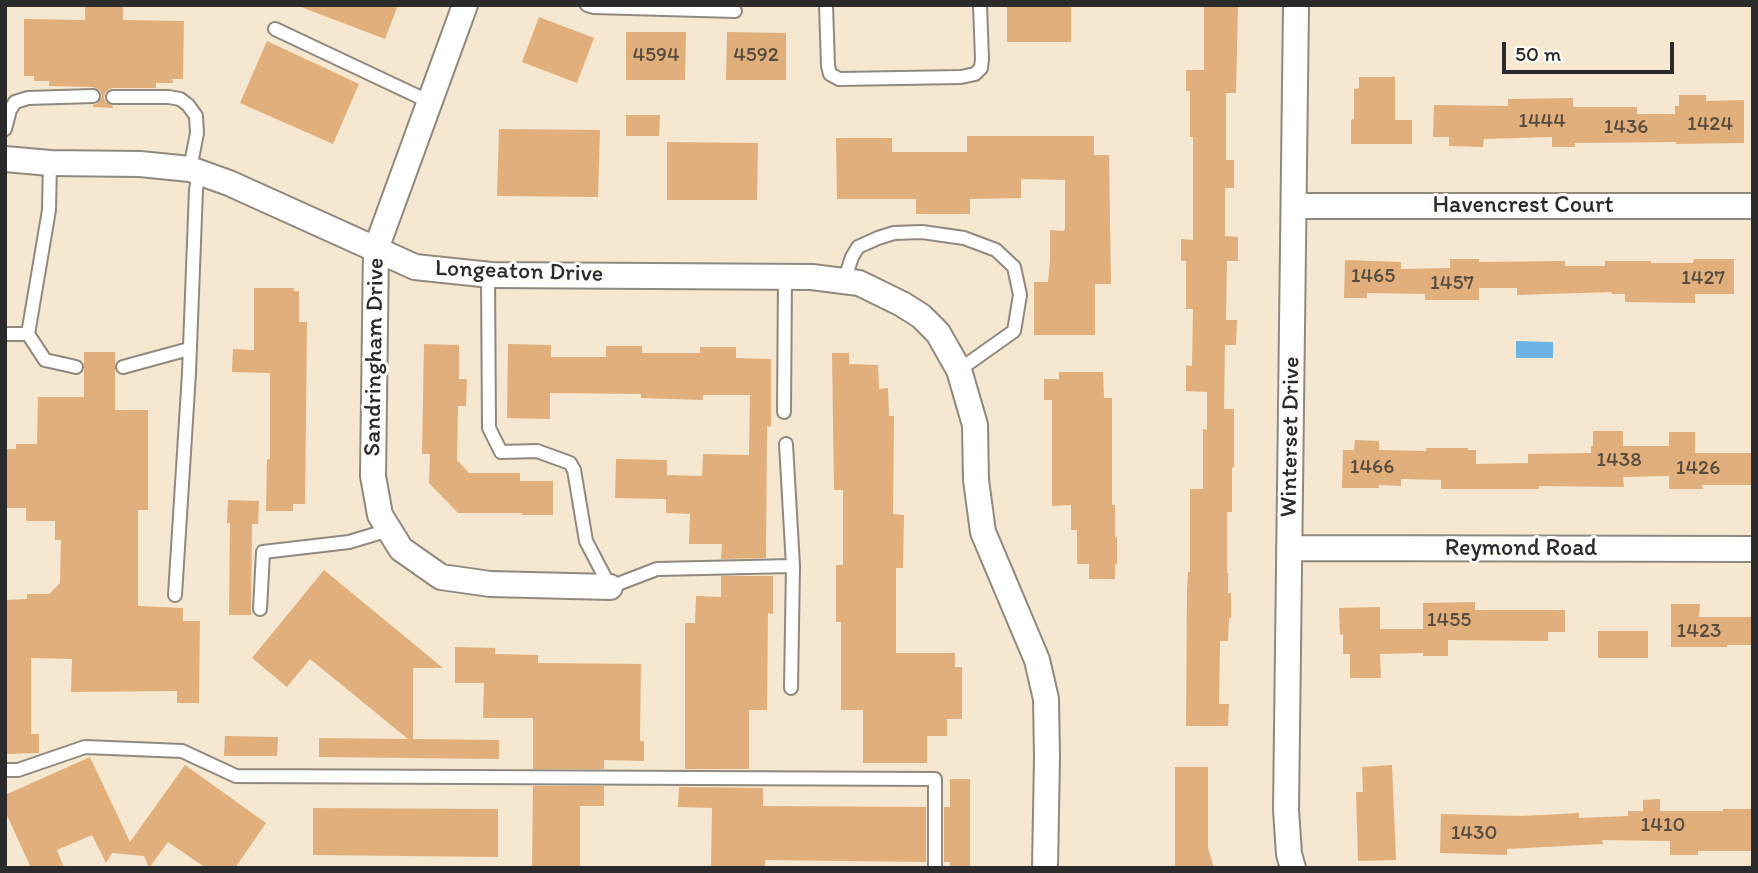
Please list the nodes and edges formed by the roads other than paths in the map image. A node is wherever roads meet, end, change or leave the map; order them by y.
1 (465, 5) edge
2 (587, 5) edge
3 (826, 5) edge
4 (980, 5) edge
5 (1296, 5) edge
6 (735, 10) dead end
7 (275, 29) dead end
8 (93, 96) dead end
9 (113, 97) dead end
10 (430, 102) junction
11 (5, 129) edge
12 (5, 159) edge
13 (50, 163) junction
14 (194, 171) junction
15 (1294, 206) junction
16 (1753, 206) edge
17 (376, 249) junction
18 (488, 275) junction
19 (785, 276) junction
20 (844, 281) junction
21 (5, 334) edge
22 (29, 334) junction
23 (189, 349) junction
24 (76, 367) dead end
25 (123, 368) dead end
26 (959, 370) junction
27 (784, 412) dead end
28 (786, 444) dead end
29 (395, 539) junction
30 (1289, 548) junction
31 (1753, 549) edge
32 (793, 566) junction
33 (610, 587) junction
34 (175, 595) dead end
35 (260, 609) dead end
36 (791, 688) dead end
37 (5, 770) edge
38 (935, 868) edge
39 (1045, 868) edge
40 (1293, 868) edge

1 - 10 street, Sandringham Drive
2 - 6 lane
3 - 4 lane
5 - 15 street, Winterset Drive
7 - 10 lane
8 - 11 lane
9 - 14 lane
10 - 17 street, Sandringham Drive
12 - 13 street, Longeaton Drive
13 - 14 street, Longeaton Drive
13 - 22 lane
14 - 17 street, Longeaton Drive
14 - 23 lane
15 - 16 street, Havencrest Court
15 - 30 street, Winterset Drive
17 - 18 street, Longeaton Drive
17 - 29 street, Sandringham Drive
18 - 19 street, Longeaton Drive
18 - 33 lane
19 - 20 street, Longeaton Drive
19 - 27 lane
20 - 26 street, Longeaton Drive
20 - 26 lane
21 - 22 lane
22 - 24 lane
23 - 25 lane
23 - 34 lane
26 - 39 street, Longeaton Drive
28 - 32 lane
29 - 33 street
29 - 35 lane
30 - 31 street, Reymond Road
30 - 40 street, Winterset Drive
32 - 33 lane
32 - 36 lane
37 - 38 lane

